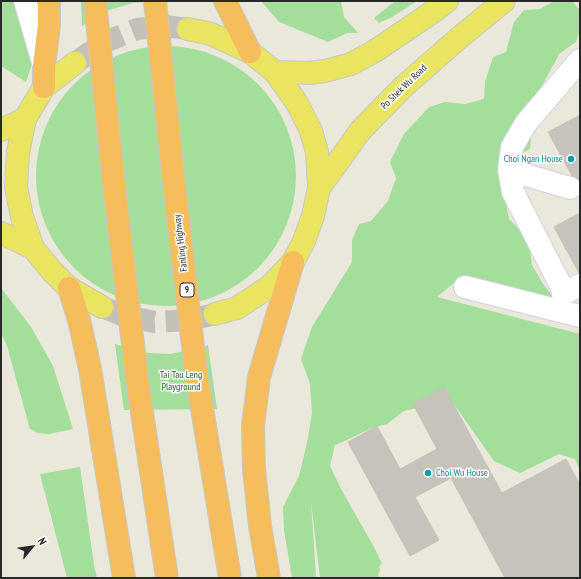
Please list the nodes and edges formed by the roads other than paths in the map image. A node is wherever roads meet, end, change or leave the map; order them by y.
1 (25, 1) edge
2 (49, 1) edge
3 (95, 1) edge
4 (155, 1) edge
5 (224, 1) edge
6 (447, 1) edge
7 (504, 1) edge
8 (188, 29) tunnel mouth
9 (250, 52) junction
10 (75, 63) tunnel mouth
11 (579, 63) edge
12 (44, 66) junction
13 (274, 72) junction
14 (44, 87) junction
15 (25, 119) junction
16 (1, 130) edge
17 (509, 170) junction
18 (319, 188) junction
19 (570, 188) dead end
20 (1, 233) edge
21 (33, 248) junction
22 (293, 262) junction
23 (580, 285) edge
24 (466, 286) dead end
25 (69, 288) junction
26 (102, 307) tunnel mouth
27 (215, 314) tunnel mouth
28 (580, 316) edge
29 (124, 578) edge
30 (167, 578) edge
31 (230, 578) edge
32 (269, 578) edge

1 - 12 lane
2 - 12 highway
3 - 30 highway, bridge
4 - 31 highway, Fanling Highway / 9, bridge
5 - 9 highway
6 - 13 main road
7 - 18 main road, Po Shek Wu Road
8 - 9 main road
9 - 13 main road
10 - 14 main road
11 - 17 lane
12 - 14 highway
13 - 18 main road
14 - 15 main road
15 - 16 main road
15 - 21 main road
17 - 19 lane
17 - 23 lane
18 - 22 main road
20 - 21 main road
21 - 25 main road
22 - 27 main road
22 - 32 highway
24 - 28 lane
25 - 26 main road
25 - 29 highway

